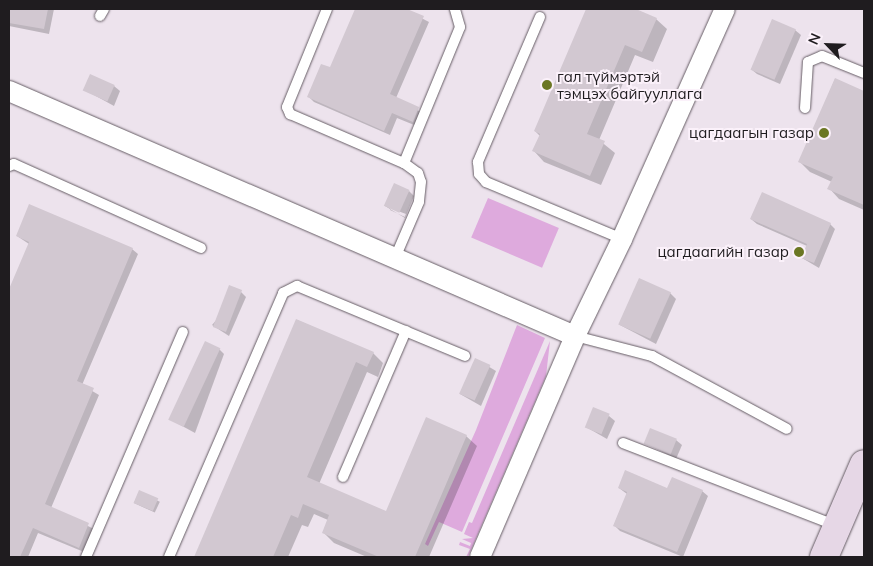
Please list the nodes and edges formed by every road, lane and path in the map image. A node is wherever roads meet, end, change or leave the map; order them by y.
1 (327, 9) edge
2 (455, 9) edge
3 (725, 9) edge
4 (540, 17) dead end
5 (864, 73) edge
6 (9, 91) edge
7 (805, 108) dead end
8 (404, 163) junction
9 (9, 166) edge
10 (622, 239) junction
11 (201, 248) dead end
12 (395, 258) junction
13 (406, 331) junction
14 (182, 332) dead end
15 (575, 336) junction
16 (465, 356) dead end
17 (787, 429) dead end
18 (623, 443) dead end
19 (864, 464) edge
20 (343, 477) dead end
21 (837, 526) junction
22 (86, 557) edge
23 (169, 557) edge
24 (480, 557) edge
25 (824, 557) edge

1 - 8 lane
2 - 8 lane
3 - 10 street
4 - 10 lane
5 - 7 lane
6 - 12 street
8 - 12 lane
9 - 11 lane
10 - 15 street
12 - 15 street
13 - 16 lane
13 - 20 lane
13 - 23 lane
14 - 22 lane
15 - 17 lane
15 - 24 street
18 - 21 lane
19 - 21 main road
21 - 25 main road

